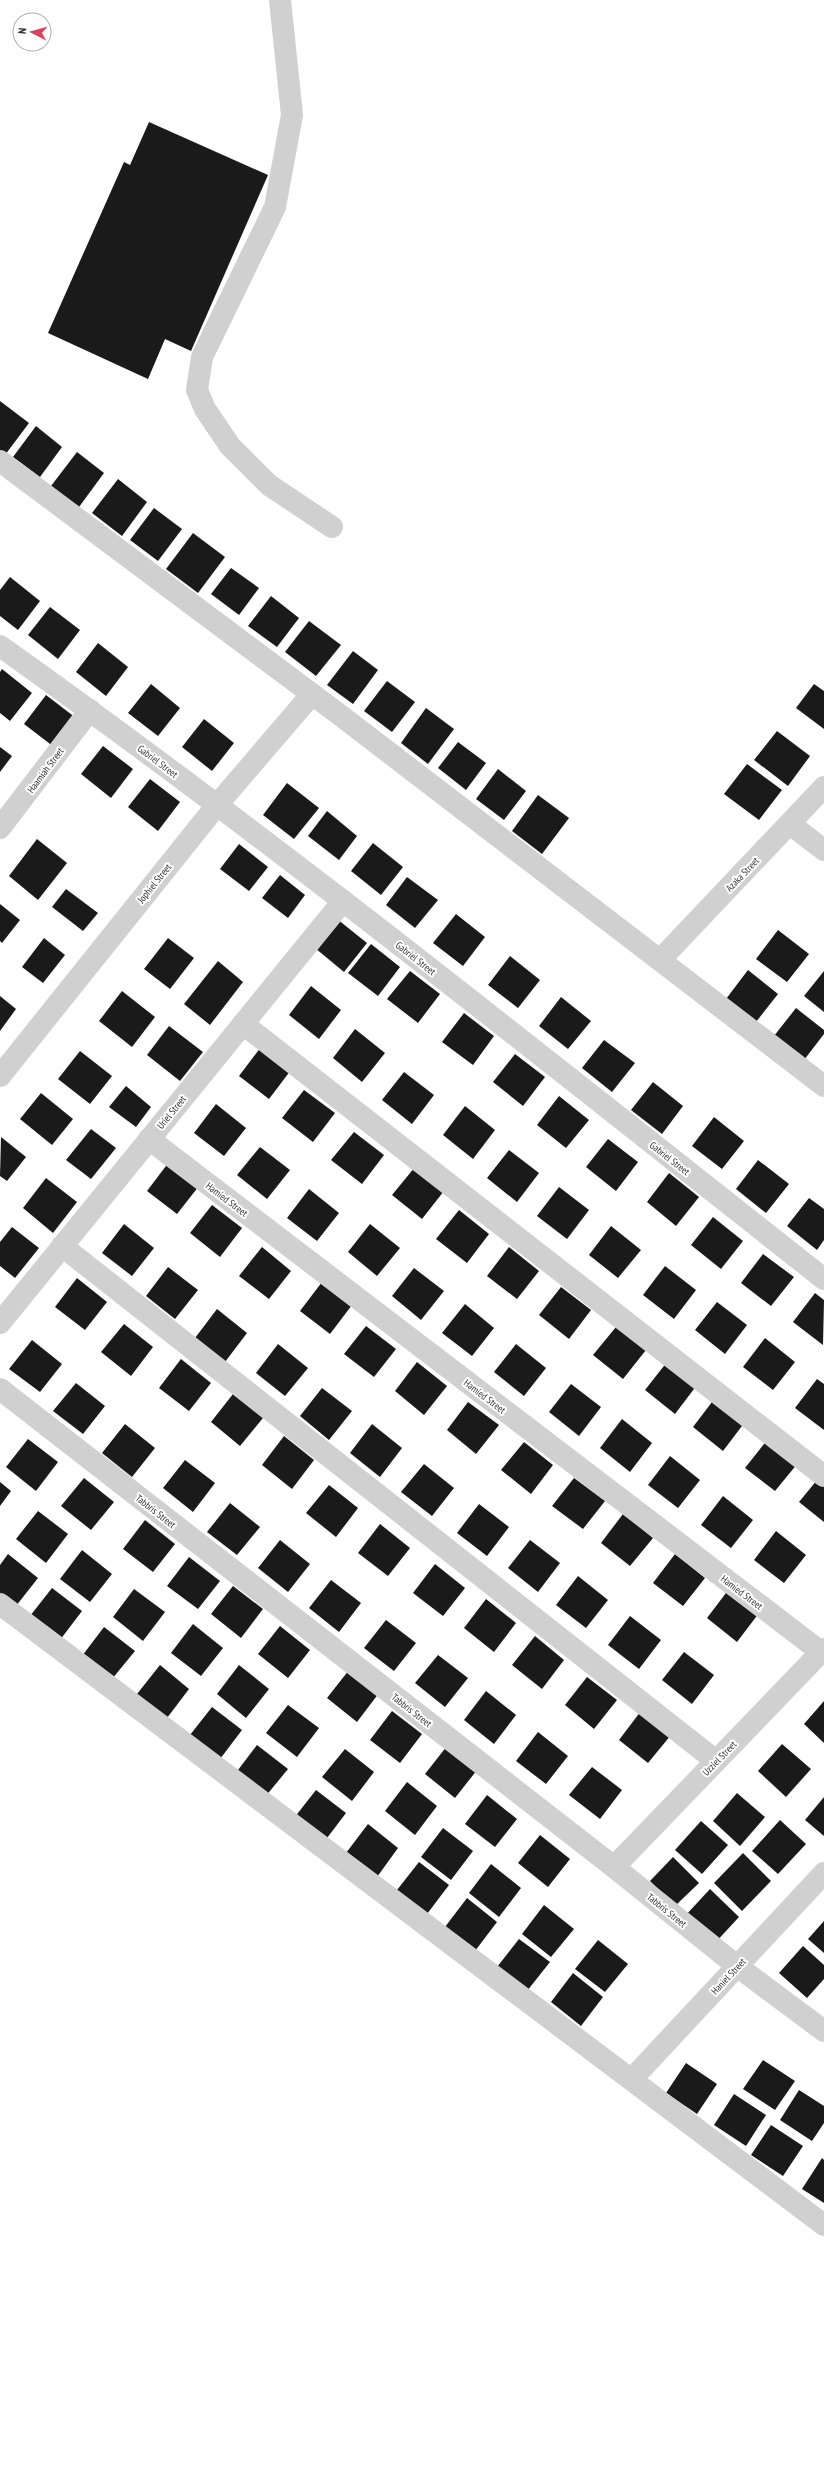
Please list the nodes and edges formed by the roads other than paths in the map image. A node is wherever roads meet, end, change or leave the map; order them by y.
1 (280, 0) edge
2 (0, 461) edge
3 (332, 527) dead end
4 (0, 646) edge
5 (312, 694) junction
6 (90, 710) junction
7 (824, 787) edge
8 (217, 805) junction
9 (790, 824) junction
10 (1, 825) edge
11 (824, 850) edge
12 (343, 900) junction
13 (660, 960) junction
14 (243, 1024) junction
15 (0, 1076) edge
16 (824, 1086) edge
17 (148, 1139) junction
18 (62, 1246) junction
19 (824, 1279) edge
20 (0, 1323) edge
21 (0, 1389) edge
22 (824, 1476) edge
23 (0, 1604) edge
24 (823, 1651) edge
25 (716, 1761) junction
26 (614, 1867) junction
27 (824, 1873) edge
28 (737, 1966) junction
29 (824, 2031) edge
30 (632, 2079) junction
31 (824, 2225) edge

1 - 3 street
2 - 5 street
4 - 6 street, Gabriel Street
5 - 8 street, Jophiel Street
5 - 13 street
6 - 8 street, Gabriel Street
6 - 10 street, Haamiah Street
7 - 9 street, Azaka Street
8 - 12 street, Gabriel Street
8 - 15 street, Jophiel Street
9 - 11 street
9 - 13 street, Azaka Street
12 - 14 street, Uriel Street
12 - 19 street, Gabriel Street
13 - 16 street
14 - 17 street, Uriel Street
14 - 22 street
17 - 18 street, Uriel Street
17 - 24 street, Hamied Street
18 - 20 street, Uriel Street
18 - 25 street
21 - 26 street, Tabbris Street
23 - 30 street
24 - 25 street, Uzziel Street
25 - 26 street, Uzziel Street
26 - 28 street, Tabbris Street
27 - 28 street, Haniel Street
28 - 29 street, Tabbris Street
28 - 30 street, Haniel Street
30 - 31 street

